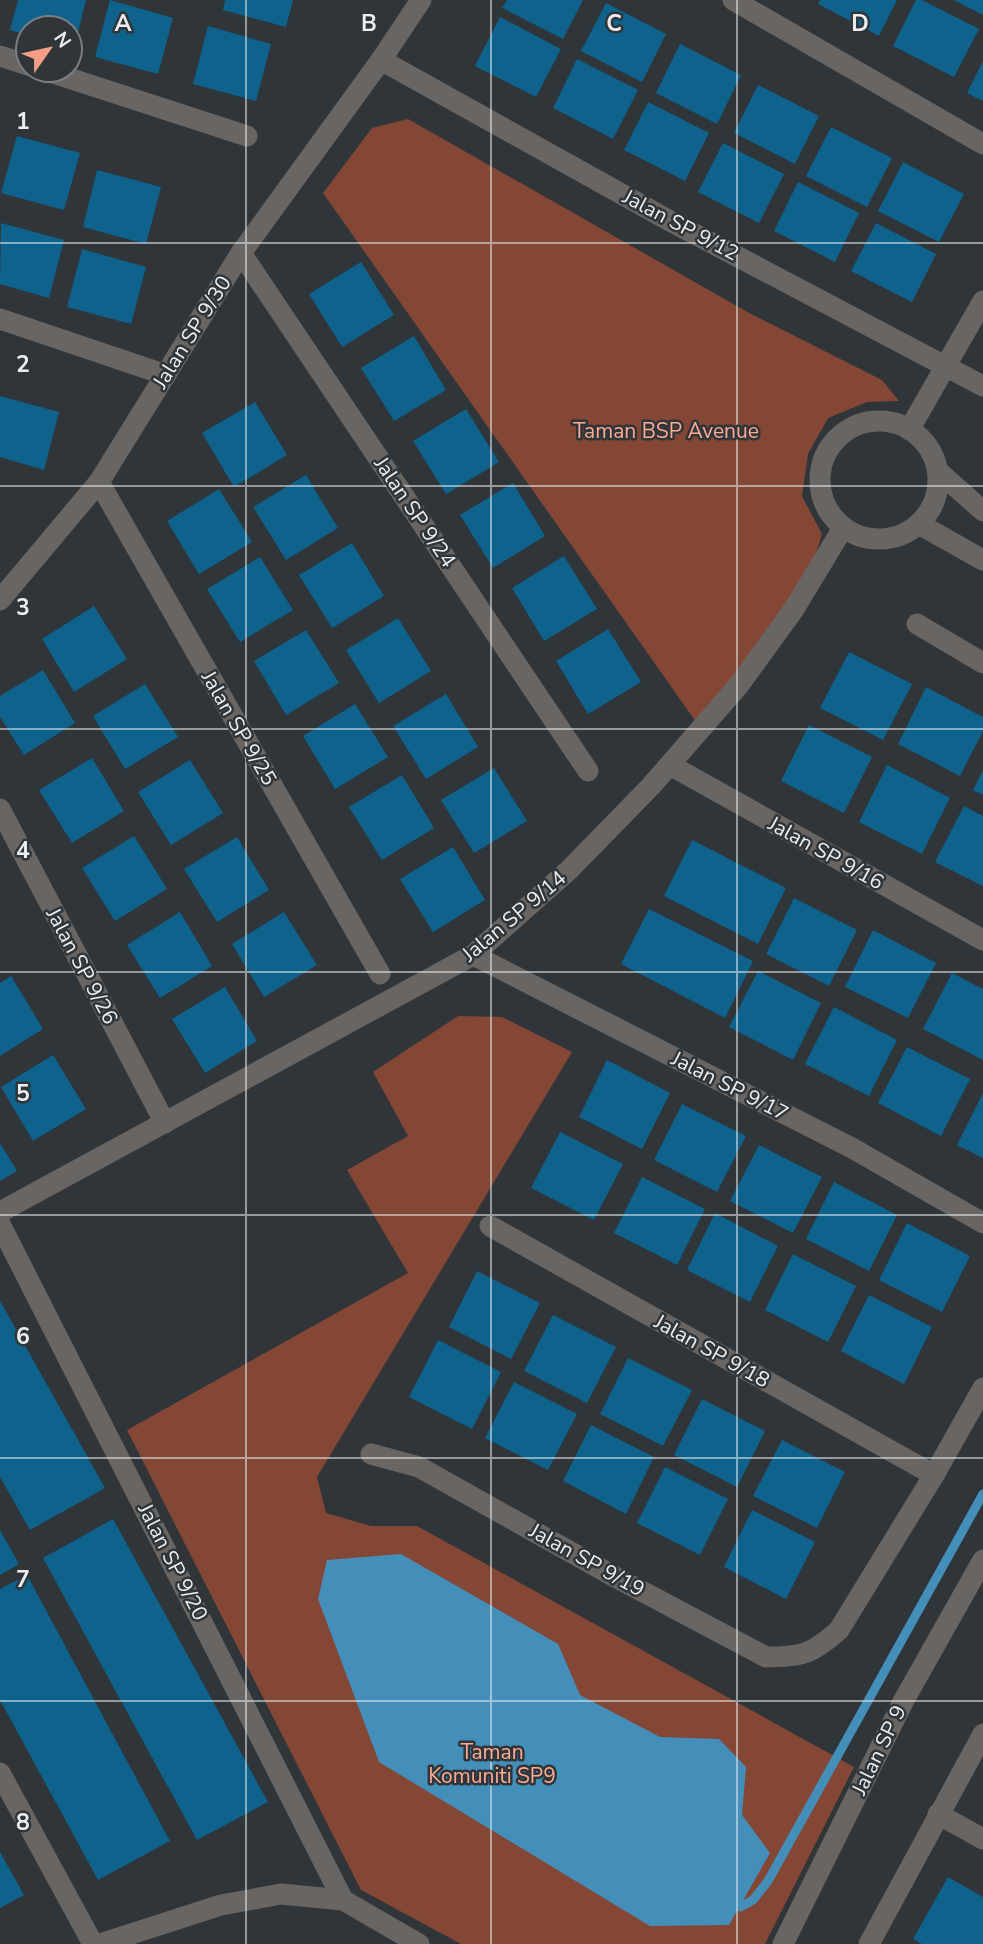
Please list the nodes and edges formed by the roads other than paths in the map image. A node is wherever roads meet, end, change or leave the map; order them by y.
1 (421, 0) edge
2 (733, 0) edge
3 (381, 60) junction
4 (84, 83) edge
5 (247, 136) dead end
6 (983, 144) edge
7 (242, 253) junction
8 (983, 301) edge
9 (0, 319) edge
10 (946, 366) junction
11 (166, 375) junction
12 (983, 386) edge
13 (909, 430) junction
14 (937, 471) junction
15 (99, 482) junction
16 (983, 511) edge
17 (919, 524) junction
18 (843, 528) junction
19 (983, 560) edge
20 (0, 600) edge
21 (917, 624) dead end
22 (983, 663) edge
23 (670, 765) junction
24 (588, 771) dead end
25 (0, 809) edge
26 (983, 940) edge
27 (473, 956) junction
28 (380, 974) dead end
29 (165, 1123) junction
30 (0, 1212) edge
31 (983, 1223) edge
32 (0, 1224) edge
33 (490, 1226) dead end
34 (983, 1388) edge
35 (371, 1454) dead end
36 (934, 1475) junction
37 (983, 1560) edge
38 (983, 1734) edge
39 (0, 1773) edge
40 (938, 1814) junction
41 (983, 1839) edge
42 (343, 1900) junction
43 (93, 1944) edge
44 (100, 1944) edge
45 (419, 1944) edge
46 (783, 1944) edge
47 (869, 1944) edge

1 - 3 street, Jalan SP 9/30
2 - 6 street
3 - 7 street, Jalan SP 9/30
3 - 10 street, Jalan SP 9/12
4 - 5 street
7 - 11 street, Jalan SP 9/30
7 - 24 street, Jalan SP 9/24
8 - 10 street
9 - 11 street
10 - 12 street, Jalan SP 9/12
10 - 13 street
11 - 15 street, Jalan SP 9/30
13 - 14 street
13 - 18 street
14 - 16 street
14 - 17 street
15 - 20 street, Jalan SP 9/30
15 - 28 street, Jalan SP 9/25
17 - 18 street
17 - 19 street
18 - 23 street, Jalan SP 9/14
21 - 22 street
23 - 26 street, Jalan SP 9/16
23 - 27 street, Jalan SP 9/14
25 - 29 street, Jalan SP 9/26
27 - 29 street, Jalan SP 9/14
27 - 31 street, Jalan SP 9/17
29 - 30 street, Jalan SP 9/14
32 - 42 street, Jalan SP 9/20
33 - 36 street, Jalan SP 9/18
34 - 36 street
35 - 36 street, Jalan SP 9/19
37 - 46 street, Jalan SP 9
38 - 40 street
39 - 43 street
40 - 41 street
40 - 47 street
42 - 44 street
42 - 45 street

